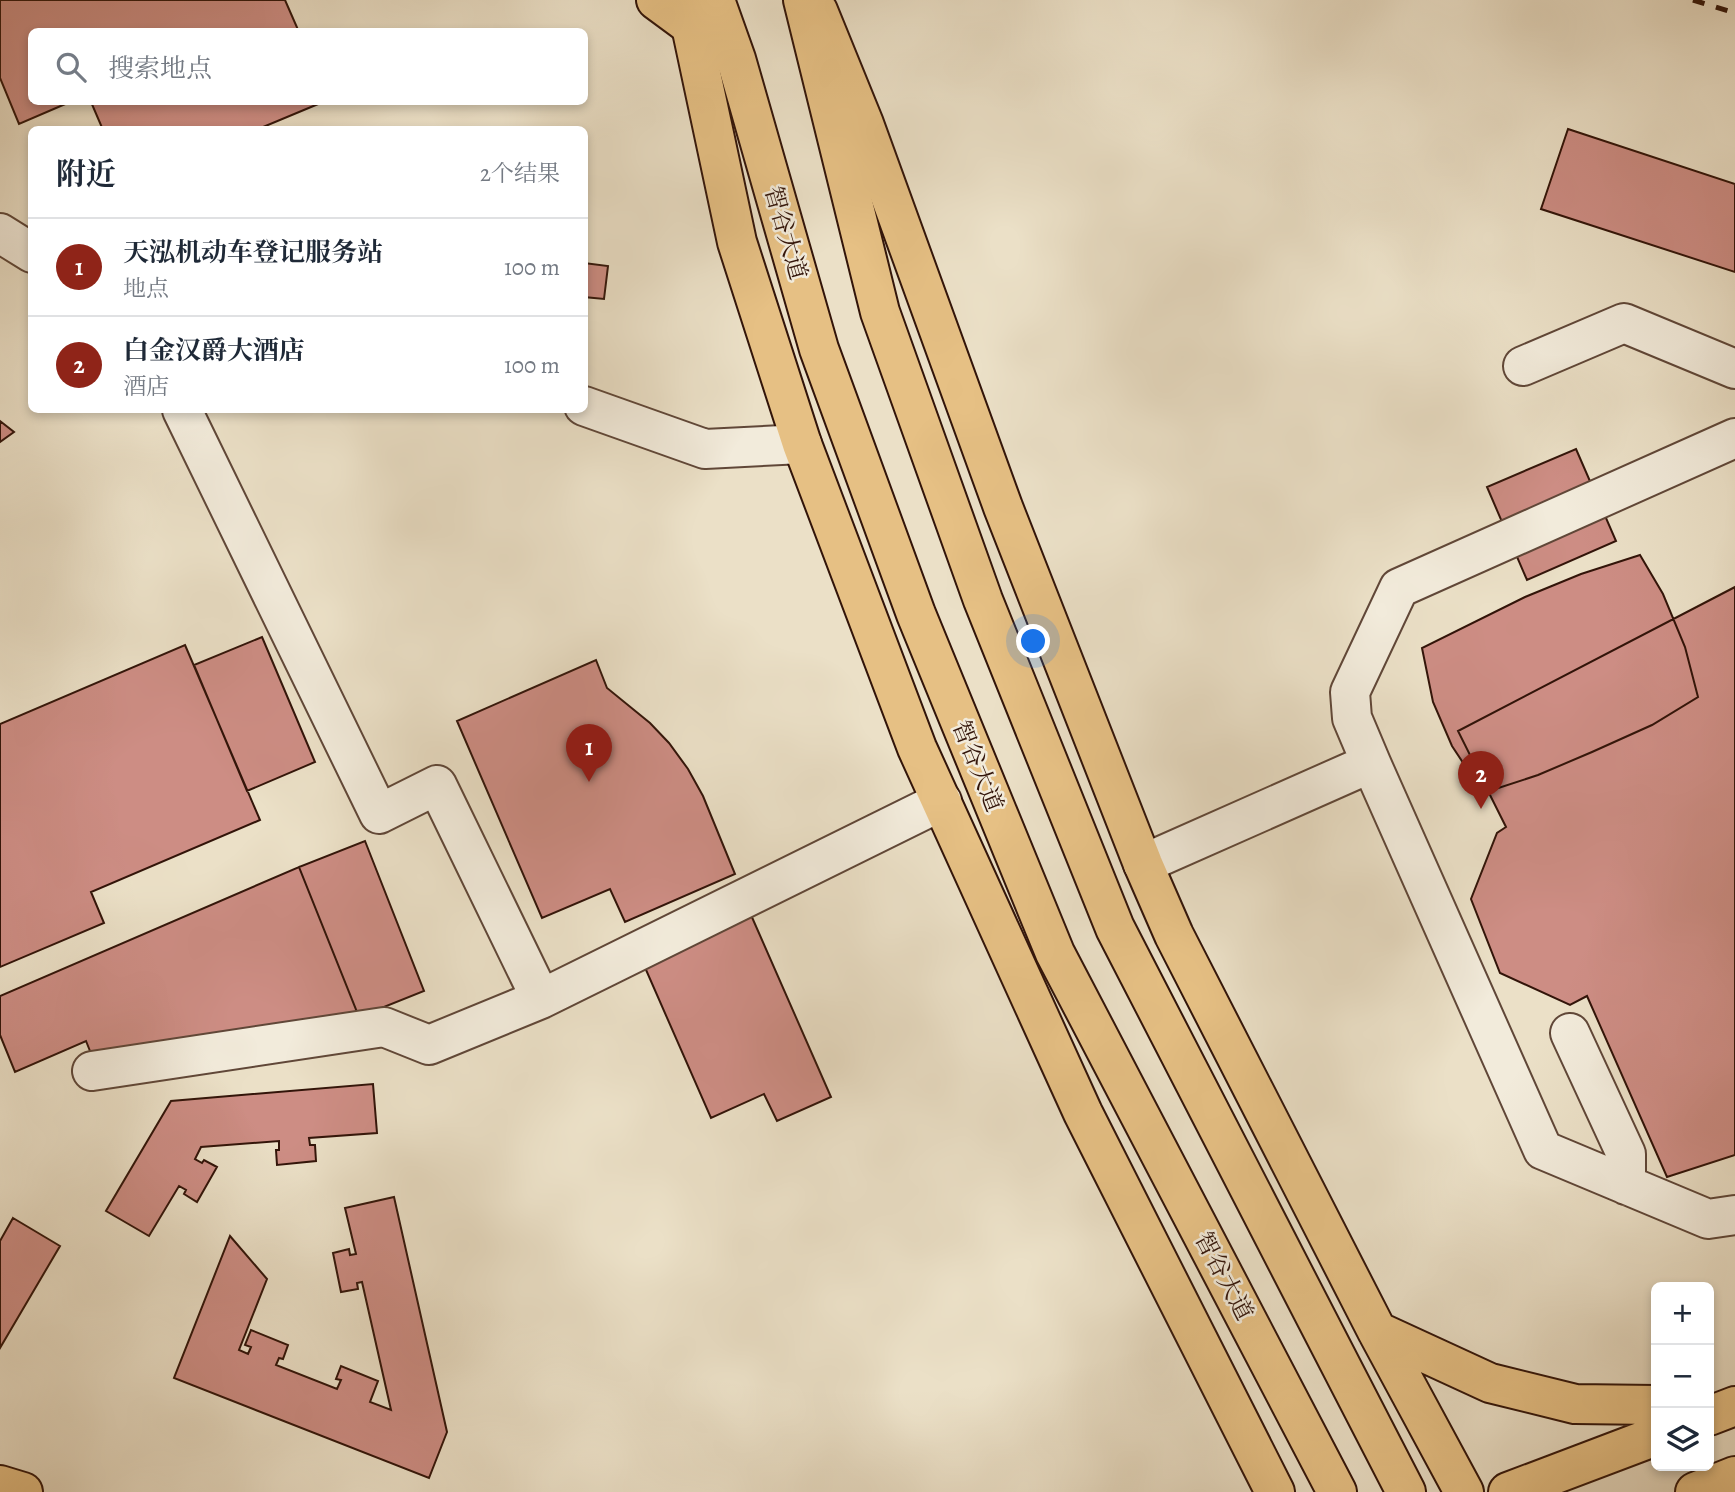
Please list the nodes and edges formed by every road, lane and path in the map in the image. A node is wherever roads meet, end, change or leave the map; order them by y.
1 (656, 0) edge
2 (803, 0) edge
3 (813, 0) edge
4 (699, 9) edge
5 (0, 233) edge
6 (28, 250) edge
7 (1523, 366) dead end
8 (1735, 369) edge
9 (588, 407) edge
10 (183, 413) edge
11 (1735, 438) edge
12 (802, 444) junction
13 (1371, 763) junction
14 (942, 801) junction
15 (1143, 864) junction
16 (541, 999) junction
17 (1570, 1033) dead end
18 (92, 1070) dead end
19 (1626, 1185) junction
20 (1735, 1215) edge
21 (1377, 1331) junction
22 (1651, 1405) edge
23 (1714, 1405) edge
24 (1735, 1406) edge
25 (1714, 1414) edge
26 (1651, 1438) edge
27 (1735, 1476) edge
28 (0, 1485) edge
29 (1735, 1486) edge
30 (23, 1492) edge
31 (1275, 1492) edge
32 (1337, 1492) edge
33 (1406, 1492) edge
34 (1464, 1492) edge
35 (1508, 1492) edge
36 (1695, 1492) edge
37 (1729, 1492) edge

1 - 4 main road
2 - 33 main road
3 - 15 main road
4 - 12 main road
4 - 32 main road, 智谷大道
5 - 6 lane
7 - 8 lane
9 - 12 lane
10 - 16 lane
11 - 13 lane
12 - 14 main road
13 - 15 lane
13 - 19 lane
14 - 16 lane
14 - 31 main road
15 - 21 main road
16 - 18 lane
17 - 19 lane
19 - 20 lane
21 - 22 main road
21 - 34 main road
23 - 24 main road
24 - 25 main road
26 - 35 main road
27 - 36 main road
28 - 30 main road
29 - 37 main road

